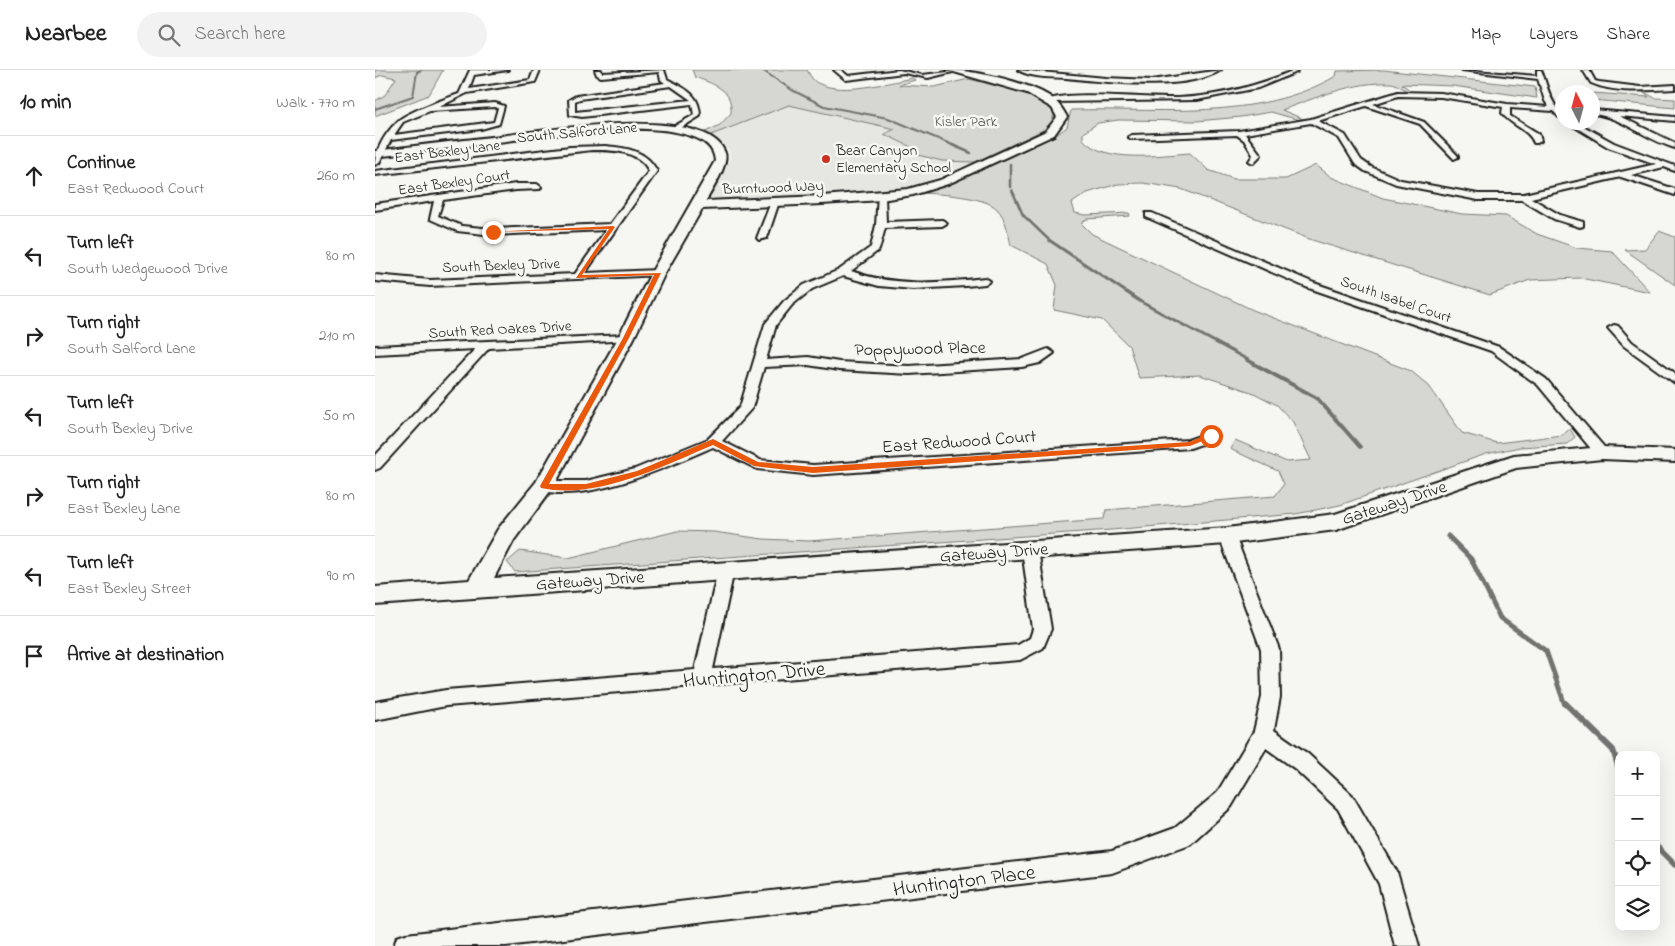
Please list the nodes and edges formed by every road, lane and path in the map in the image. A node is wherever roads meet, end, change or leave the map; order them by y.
1 (505, 70) edge
2 (537, 70) edge
3 (598, 70) edge
4 (661, 70) edge
5 (837, 70) edge
6 (953, 70) edge
7 (1022, 70) edge
8 (1218, 70) edge
9 (1465, 70) edge
10 (1539, 70) edge
11 (1586, 70) edge
12 (904, 71) edge
13 (1113, 71) edge
14 (1292, 71) edge
15 (472, 72) edge
16 (1543, 78) junction
17 (1107, 79) junction
18 (671, 84) junction
19 (1675, 87) edge
20 (465, 91) junction
21 (1052, 100) junction
22 (694, 102) junction
23 (1367, 104) junction
24 (1507, 106) junction
25 (429, 109) junction
26 (1554, 110) joint
27 (1600, 112) edge
28 (1609, 113) junction
29 (1675, 119) edge
30 (1312, 121) junction
31 (676, 129) junction
32 (1584, 130) edge
33 (1239, 133) junction
34 (1132, 137) dead end
35 (388, 138) junction
36 (1537, 141) dead end
37 (1675, 146) edge
38 (376, 157) edge
39 (1454, 157) dead end
40 (1253, 161) dead end
41 (1664, 165) junction
42 (1675, 169) edge
43 (375, 173) edge
44 (1623, 175) junction
45 (537, 188) dead end
46 (1675, 192) edge
47 (881, 196) junction
48 (1524, 197) junction
49 (439, 198) junction
50 (775, 202) junction
51 (698, 205) junction
52 (375, 207) edge
53 (1149, 215) dead end
54 (942, 223) dead end
55 (1581, 224) dead end
56 (881, 225) junction
57 (613, 227) junction
58 (762, 238) dead end
59 (843, 272) junction
60 (658, 273) junction
61 (578, 276) junction
62 (375, 278) edge
63 (985, 281) dead end
64 (1615, 328) dead end
65 (626, 338) junction
66 (485, 345) junction
67 (375, 350) edge
68 (1048, 353) dead end
69 (761, 364) junction
70 (1675, 379) edge
71 (1211, 436) dead end
72 (713, 442) junction
73 (1603, 453) junction
74 (1675, 456) edge
75 (375, 465) edge
76 (544, 486) junction
77 (1227, 536) junction
78 (1030, 550) junction
79 (726, 570) junction
80 (477, 588) junction
81 (375, 596) edge
82 (702, 679) junction
83 (375, 711) edge
84 (1263, 734) junction
85 (406, 946) edge
86 (1407, 946) edge

1 - 15 street
2 - 20 street
3 - 4 street
4 - 18 street
5 - 12 street
6 - 12 street
6 - 21 street
7 - 17 street
8 - 17 street
9 - 16 street
10 - 16 street
11 - 19 street
13 - 17 street
14 - 21 street
15 - 20 street
16 - 26 street
18 - 22 street
18 - 22 street
20 - 25 street
21 - 47 street, Burntwood Way
22 - 31 street
23 - 24 street
23 - 30 street
23 - 39 street
24 - 26 street
24 - 36 street
25 - 35 street
25 - 35 street
27 - 28 street
28 - 29 street
28 - 37 street
30 - 33 street
30 - 48 street
31 - 38 street, South Salford Lane
31 - 51 street, South Salford Lane
32 - 41 street
33 - 34 street
33 - 40 street
35 - 38 street
41 - 42 street
41 - 44 street
43 - 57 street, East Bexley Lane
44 - 46 street
44 - 48 street
45 - 49 street, East Bexley Court
47 - 50 street, Burntwood Way
47 - 56 street
48 - 55 street
49 - 52 street, East Bexley Court
49 - 57 street
50 - 51 street, Burntwood Way
50 - 58 street
51 - 60 street, South Salford Lane
53 - 73 street, South Isabel Court
54 - 56 street
56 - 59 street
57 - 61 street, East Bexley Lane
59 - 63 street
59 - 69 street
60 - 61 street, South Bexley Drive
60 - 65 street, South Salford Lane
61 - 62 street, South Bexley Drive
64 - 70 street
65 - 66 street, South Red Oakes Drive
65 - 76 street, South Salford Lane
66 - 67 street, South Red Oakes Drive
66 - 75 street
68 - 69 street, Poppywood Place
69 - 72 street
71 - 72 street, East Redwood Court
72 - 76 street
73 - 74 street, Gateway Drive
73 - 77 street, Gateway Drive
76 - 80 street, South Salford Lane
77 - 78 street, Gateway Drive
77 - 84 street, Huntington Place
78 - 79 street, Gateway Drive
78 - 82 street, Huntington Drive
79 - 80 street, Gateway Drive
79 - 82 street
80 - 81 street, Gateway Drive
82 - 83 street, Huntington Drive
84 - 85 street, Huntington Place
84 - 86 street

